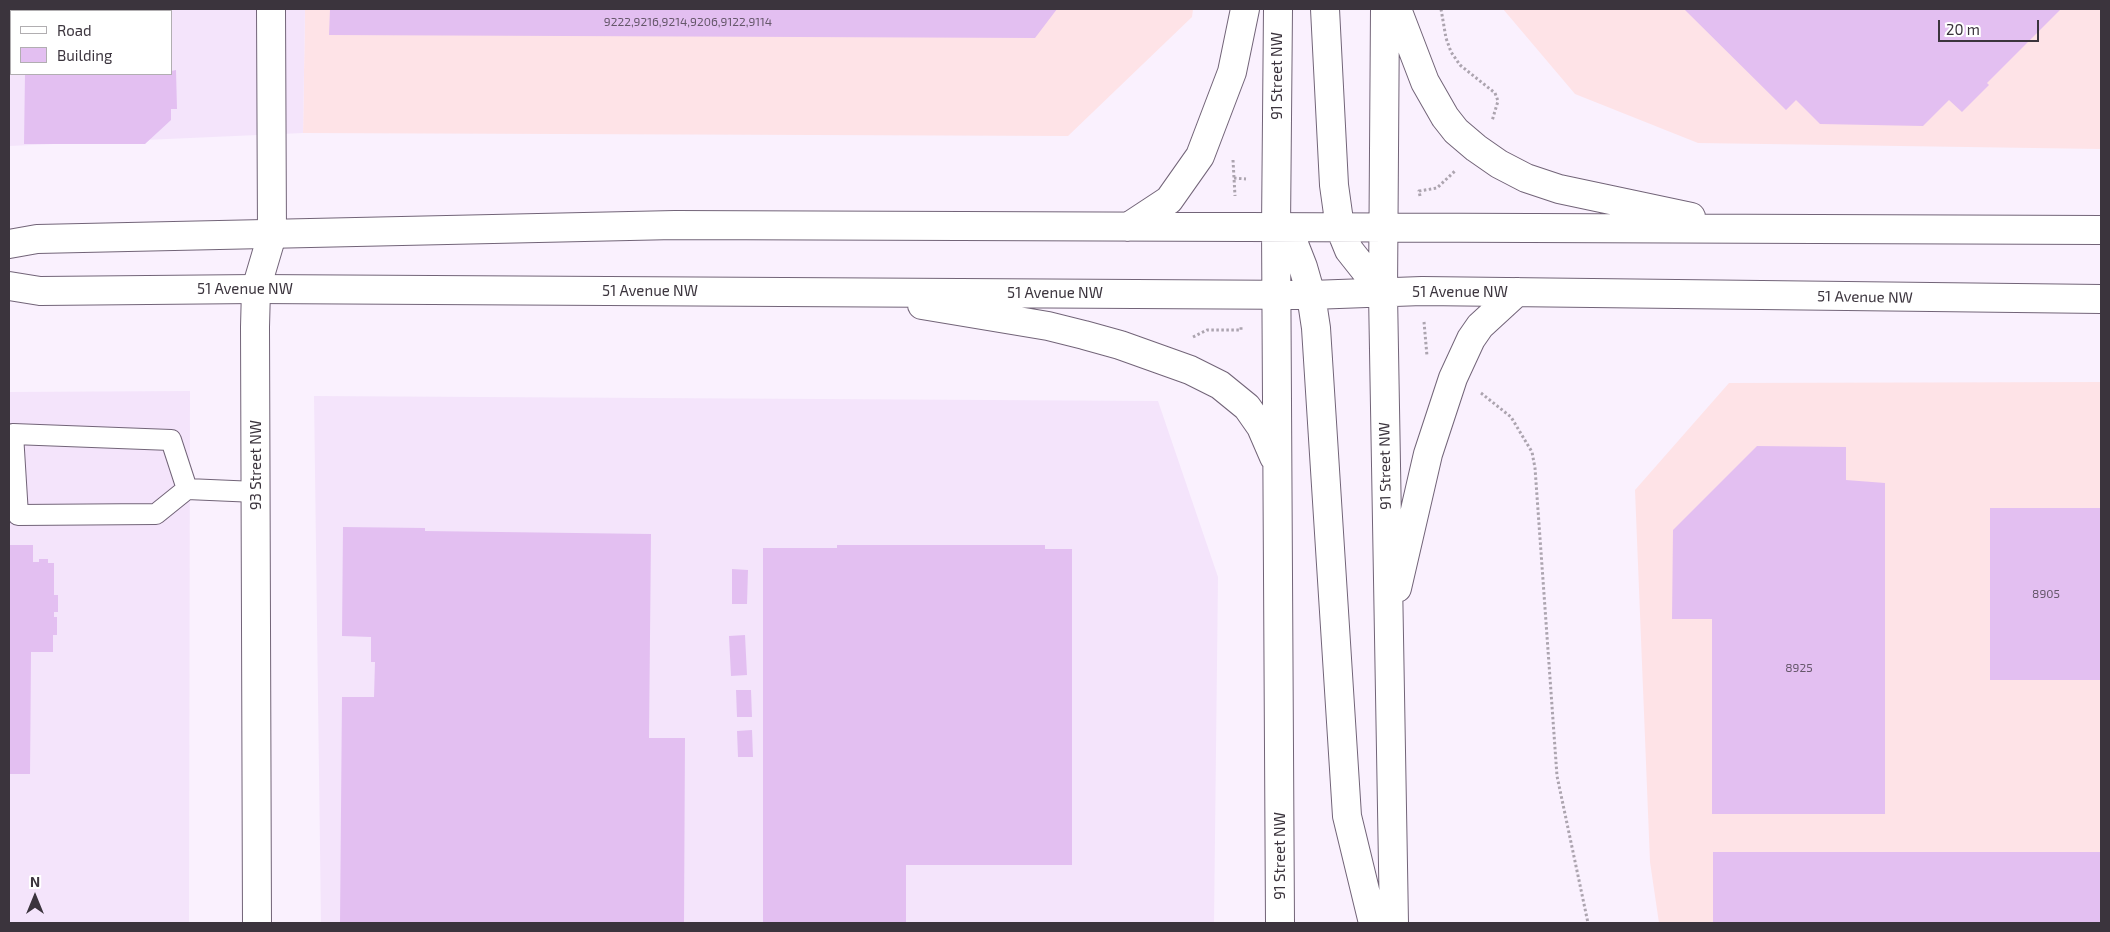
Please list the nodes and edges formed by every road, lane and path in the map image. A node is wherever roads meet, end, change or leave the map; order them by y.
1 (271, 9) edge
2 (1245, 9) edge
3 (1278, 9) edge
4 (1325, 9) edge
5 (1384, 9) edge
6 (1397, 9) edge
7 (1441, 9) edge
8 (1490, 124) dead end
9 (1458, 168) dead end
10 (1420, 204) dead end
11 (1128, 227) junction
12 (1276, 228) junction
13 (1340, 228) junction
14 (1383, 228) junction
15 (1754, 230) junction
16 (2101, 230) edge
17 (272, 235) junction
18 (9, 244) edge
19 (9, 286) edge
20 (256, 288) junction
21 (839, 291) junction
22 (1517, 292) junction
23 (1383, 293) junction
24 (1277, 294) junction
25 (1311, 295) junction
26 (2101, 299) edge
27 (1422, 314) dead end
28 (1241, 321) dead end
29 (1190, 339) dead end
30 (1428, 359) dead end
31 (1478, 391) dead end
32 (1278, 468) junction
33 (187, 489) junction
34 (256, 492) junction
35 (1388, 628) junction
36 (257, 923) edge
37 (1280, 923) edge
38 (1373, 923) edge
39 (1394, 923) edge
40 (1588, 923) edge

1 - 17 main road, 93 Street NW
2 - 11 main road
3 - 12 main road, 91 Street NW
4 - 13 main road
5 - 14 main road, 91 Street NW
6 - 15 main road
7 - 8 path
9 - 10 path
11 - 12 main road
11 - 17 main road
12 - 13 main road
12 - 24 main road, 91 Street NW
12 - 25 main road
13 - 14 main road
13 - 23 main road
14 - 15 main road
14 - 23 main road, 91 Street NW
15 - 16 main road
17 - 18 main road
17 - 20 main road, 93 Street NW
19 - 20 main road, 51 Avenue NW
20 - 21 main road, 51 Avenue NW
20 - 34 main road, 93 Street NW
21 - 24 main road, 51 Avenue NW
21 - 32 main road
22 - 23 main road, 51 Avenue NW
22 - 26 main road, 51 Avenue NW
22 - 35 main road
23 - 25 main road, 51 Avenue NW
23 - 35 main road, 91 Street NW
24 - 25 main road, 51 Avenue NW
24 - 32 main road, 91 Street NW
25 - 38 main road
27 - 30 path
28 - 29 path
31 - 40 path
32 - 37 main road, 91 Street NW
33 - 33 lane
33 - 34 lane
34 - 36 main road, 93 Street NW
35 - 39 main road, 91 Street NW

